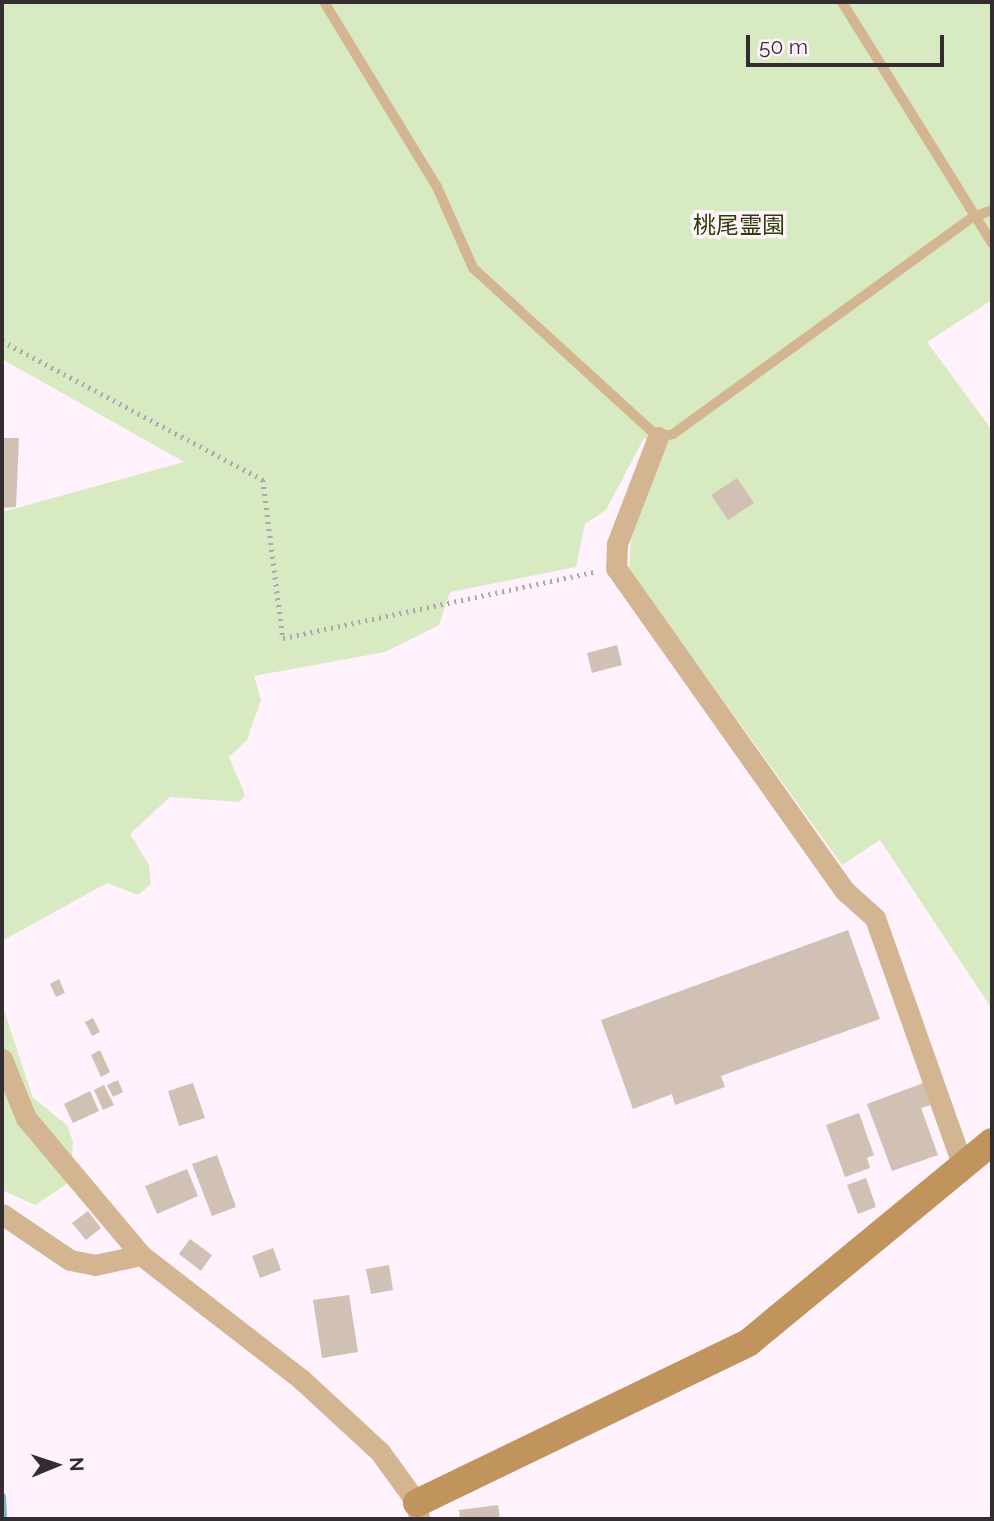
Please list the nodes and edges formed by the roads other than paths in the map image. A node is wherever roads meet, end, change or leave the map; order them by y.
1 (324, 2) edge
2 (842, 2) edge
3 (992, 210) edge
4 (973, 217) junction
5 (992, 243) edge
6 (658, 437) junction
7 (2, 1059) edge
8 (992, 1142) edge
9 (963, 1166) junction
10 (2, 1214) edge
11 (141, 1255) junction
12 (418, 1511) edge

1 - 6 lane
2 - 4 lane
3 - 4 lane
4 - 5 lane
4 - 6 lane
6 - 9 street
7 - 11 street
8 - 9 street
9 - 12 street
10 - 11 street
11 - 12 street

